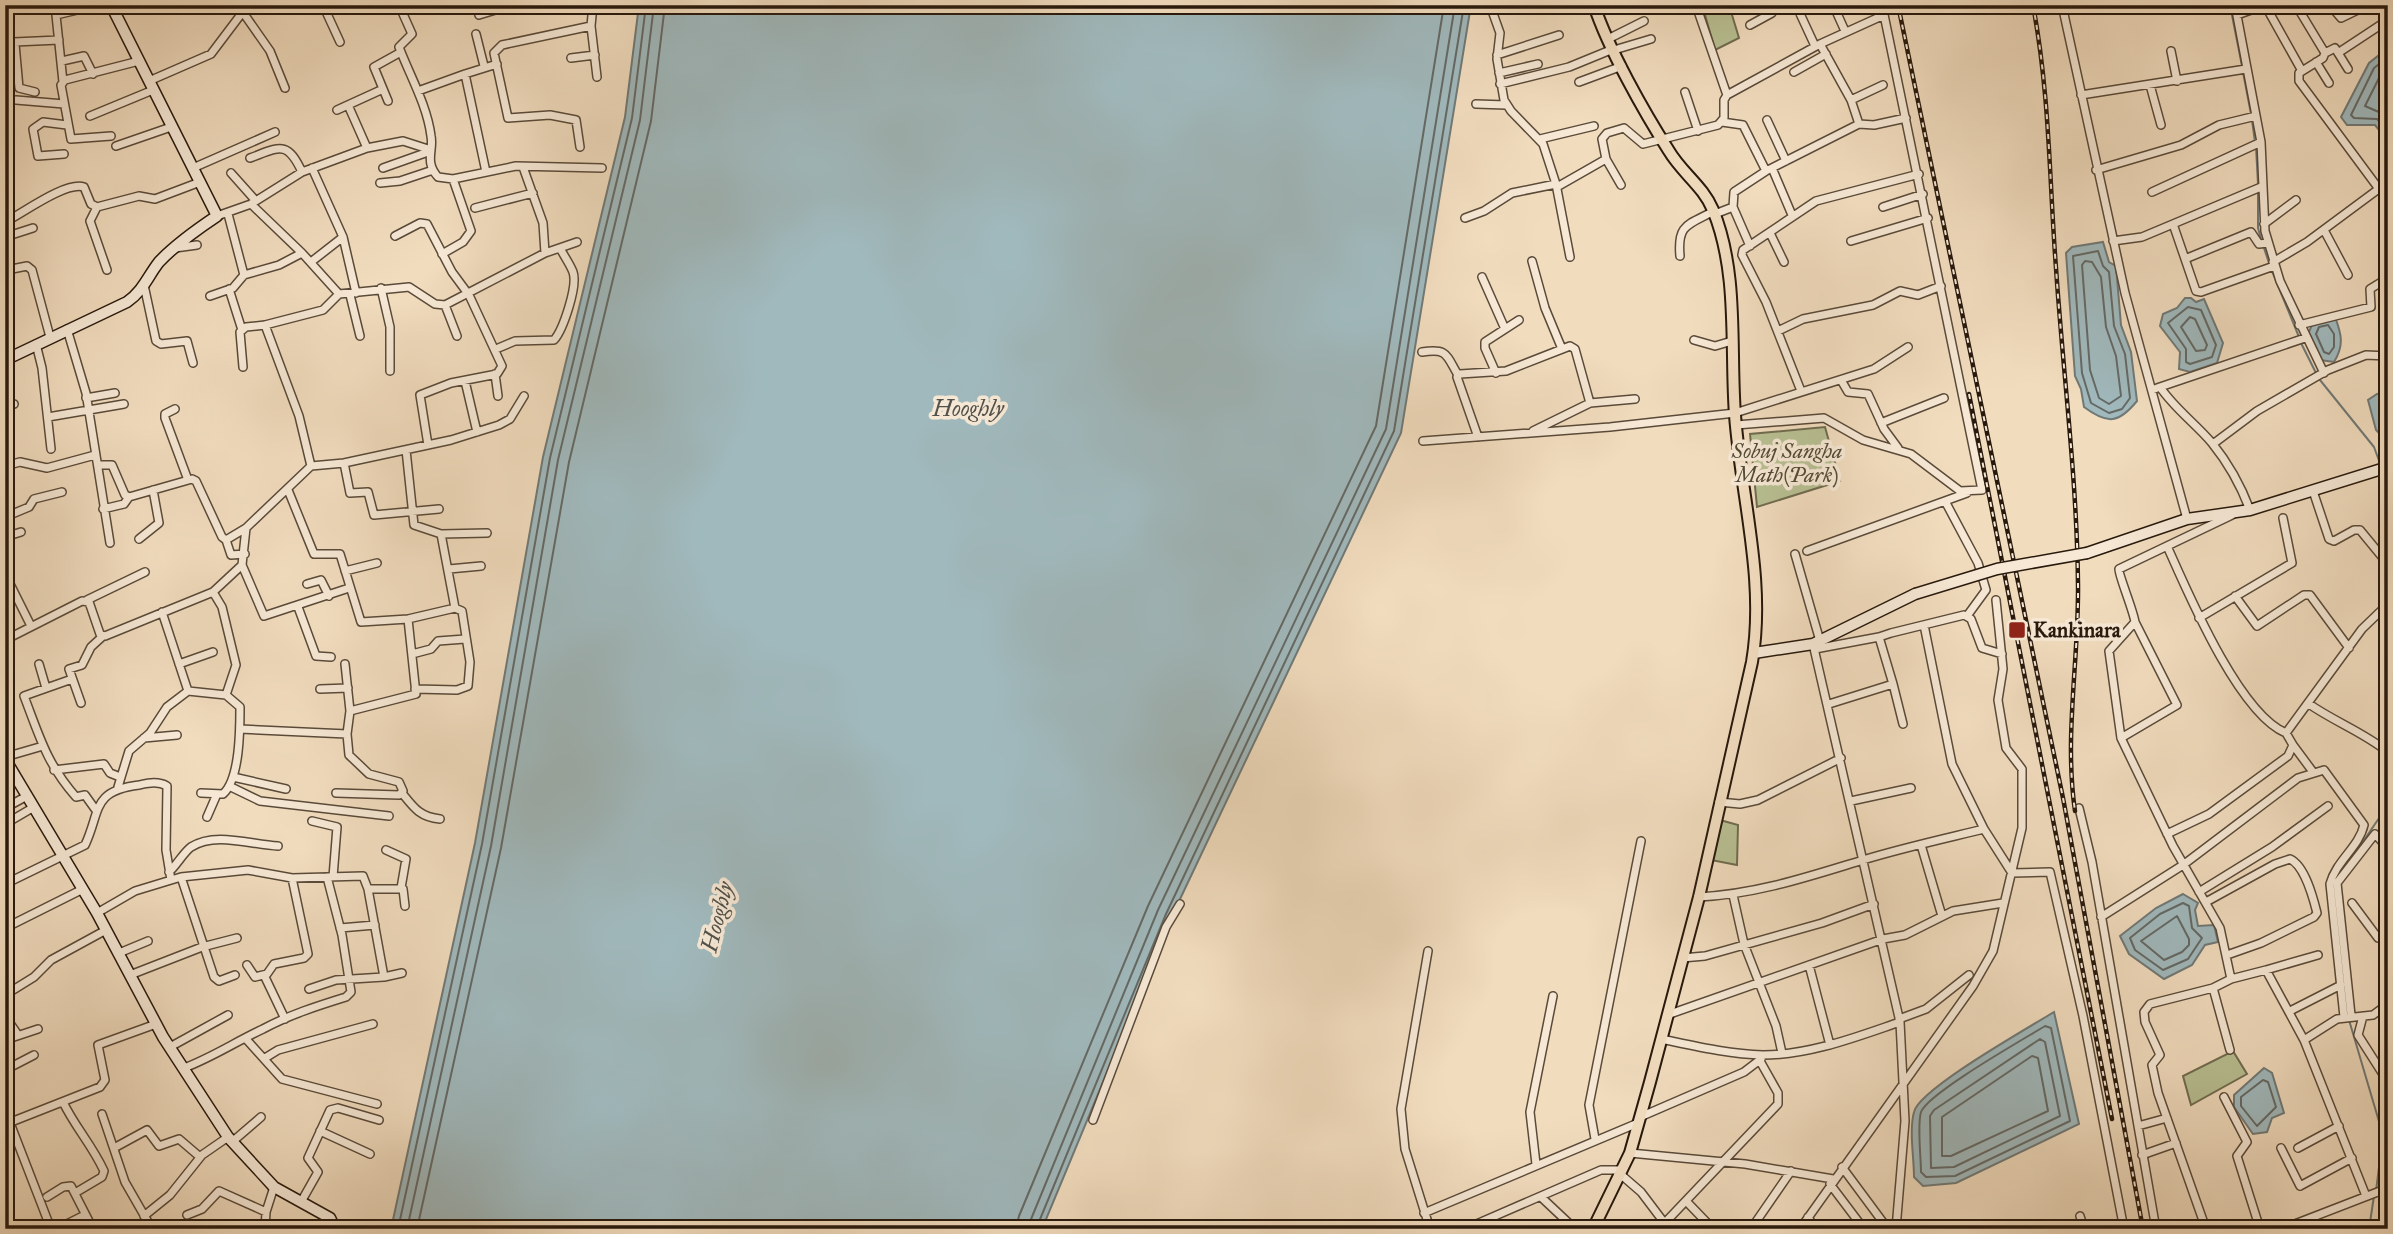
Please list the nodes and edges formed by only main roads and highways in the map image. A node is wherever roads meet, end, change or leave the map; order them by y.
1 (1594, 5) edge
2 (1593, 1229) edge

1 - 2 main road

